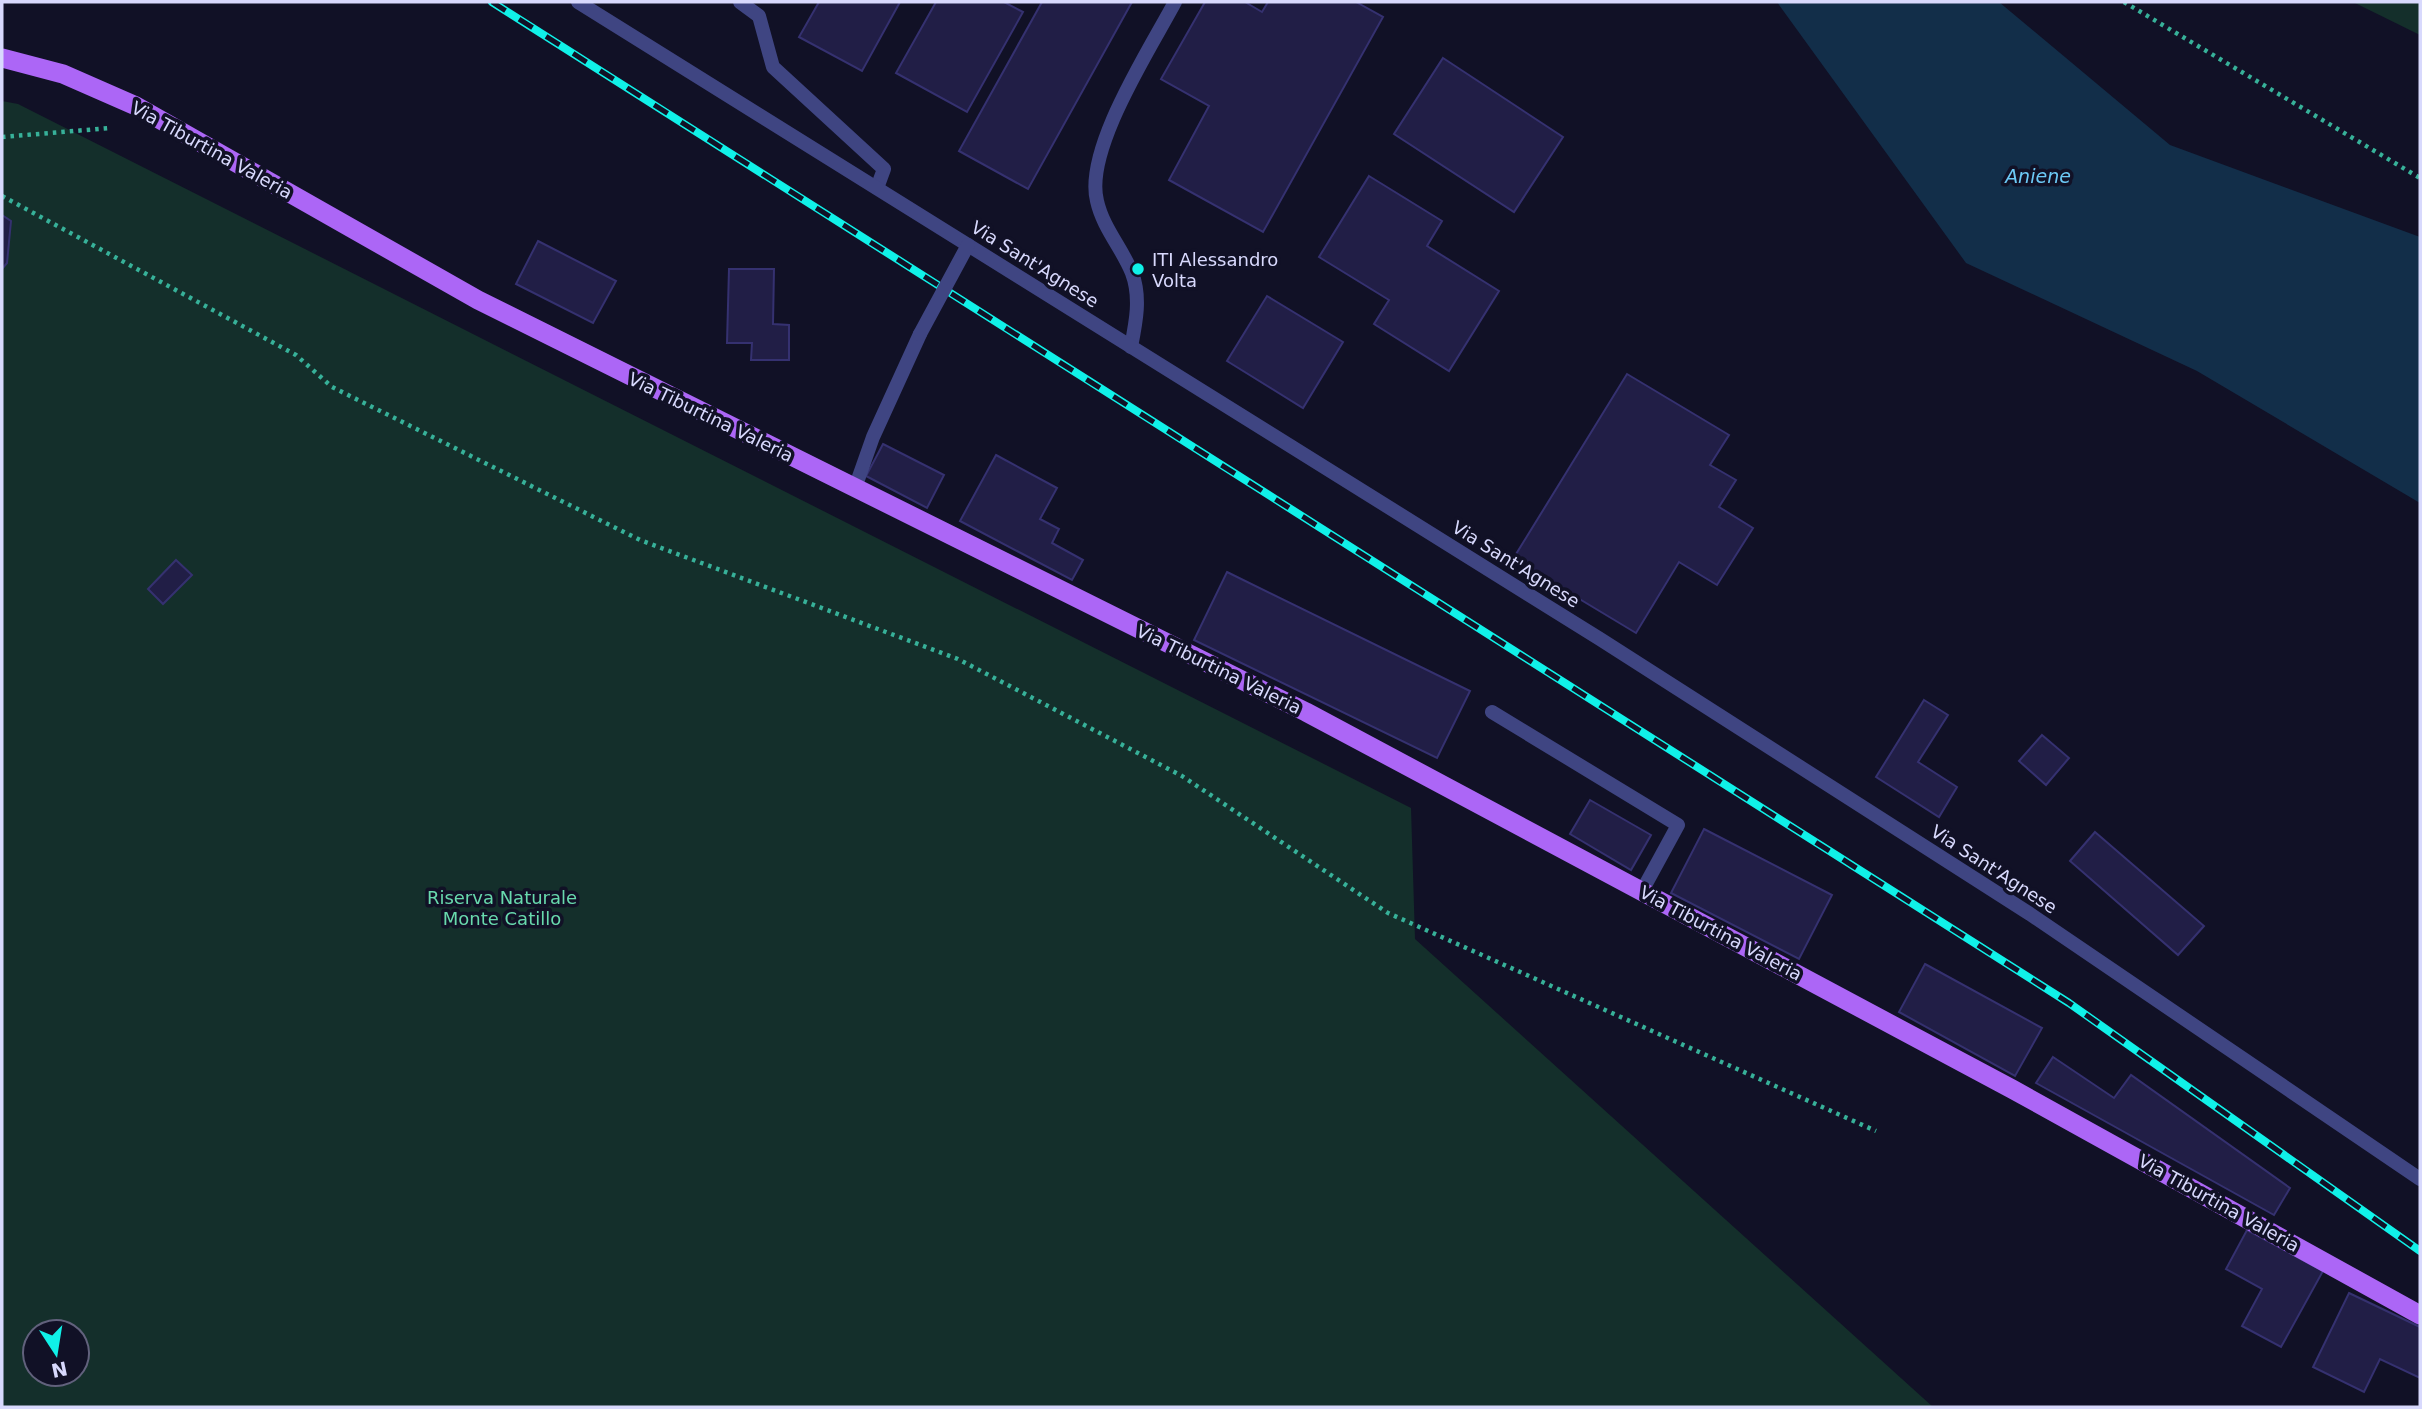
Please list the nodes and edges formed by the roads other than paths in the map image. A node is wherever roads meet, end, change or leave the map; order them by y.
1 (578, 2) edge
2 (740, 2) edge
3 (1175, 2) edge
4 (2, 58) edge
5 (877, 188) junction
6 (968, 245) junction
7 (1131, 347) junction
8 (855, 488) junction
9 (1492, 712) dead end
10 (1642, 891) junction
11 (2420, 1179) edge
12 (2420, 1315) edge

1 - 5 street, Via Sant'Agnese
2 - 5 street
3 - 7 street
4 - 8 main road, Via Tiburtina Valeria
5 - 6 street, Via Sant'Agnese
6 - 7 street, Via Sant'Agnese
6 - 8 street, bridge
7 - 11 street, Via Sant'Agnese
8 - 10 main road, Via Tiburtina Valeria
9 - 10 street
10 - 12 main road, Via Tiburtina Valeria

